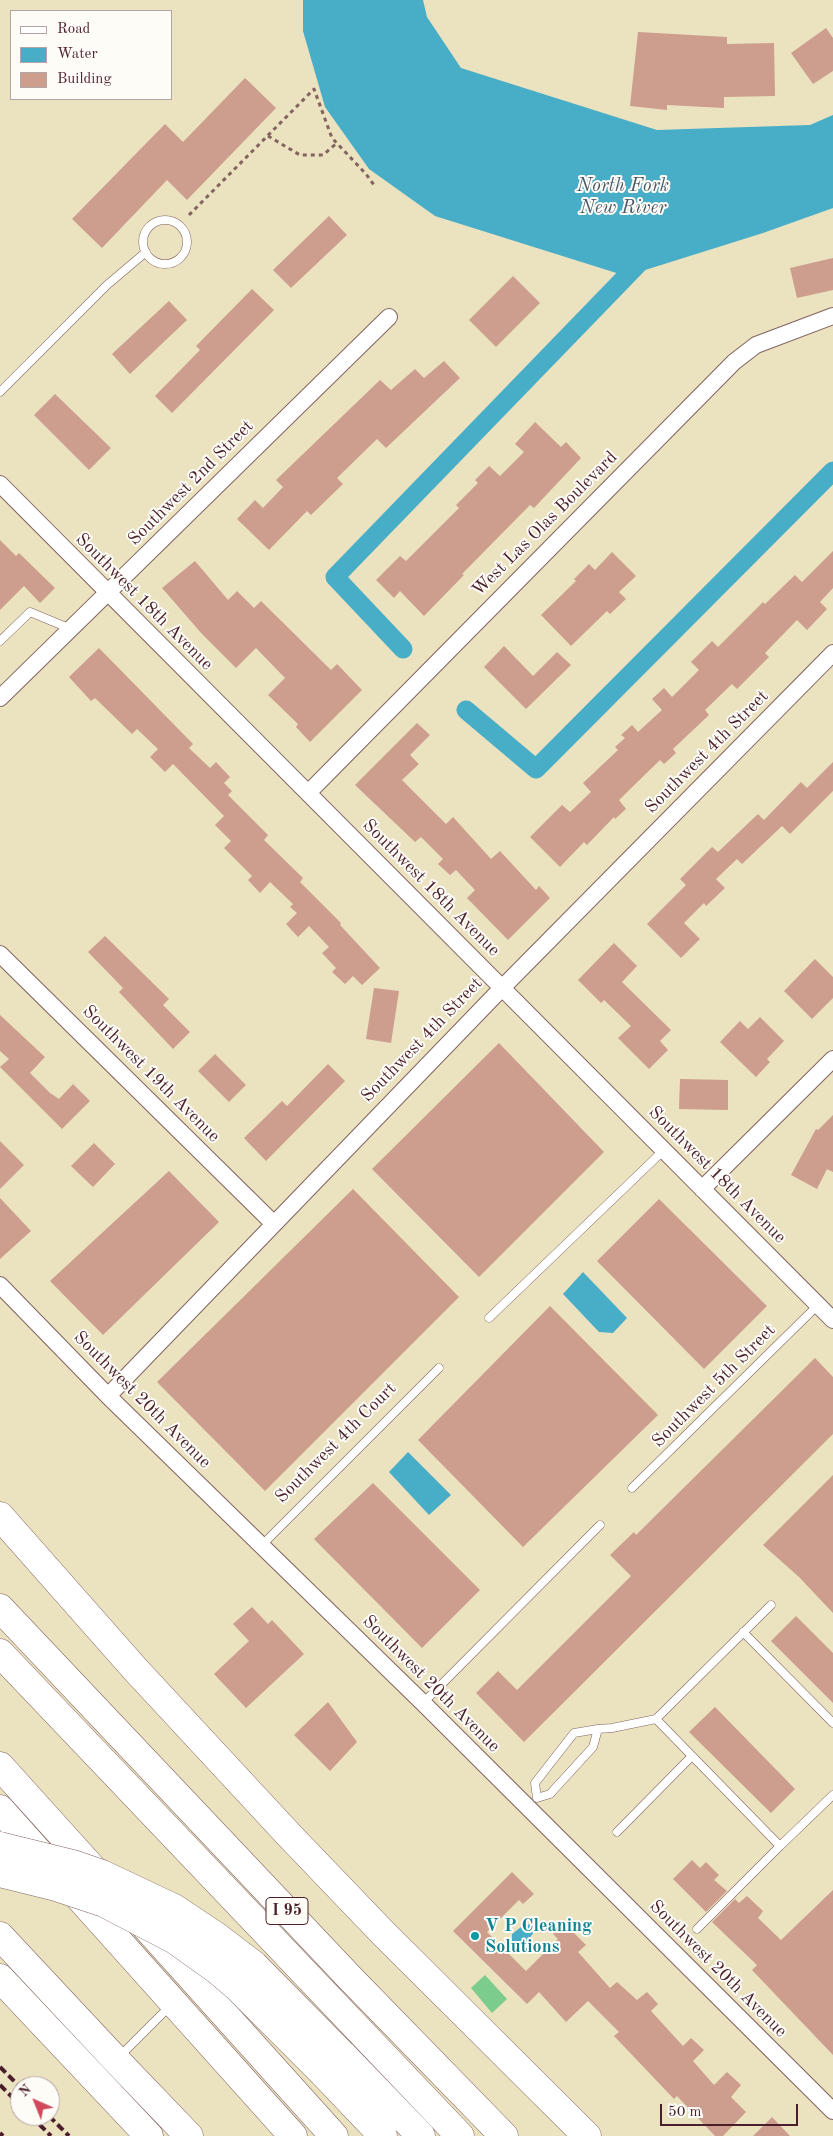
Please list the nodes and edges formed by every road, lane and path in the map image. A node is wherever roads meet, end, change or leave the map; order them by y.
1 (268, 136) junction
2 (337, 143) junction
3 (374, 185) dead end
4 (189, 214) dead end
5 (146, 252) junction
6 (833, 316) edge
7 (389, 318) dead end
8 (0, 392) edge
9 (0, 484) edge
10 (108, 594) junction
11 (71, 629) junction
12 (0, 641) edge
13 (833, 653) edge
14 (0, 698) edge
15 (308, 793) junction
16 (0, 954) edge
17 (502, 988) junction
18 (833, 1060) edge
19 (664, 1150) junction
20 (702, 1188) junction
21 (273, 1223) junction
22 (0, 1285) edge
23 (818, 1305) junction
24 (489, 1318) dead end
25 (833, 1320) edge
26 (439, 1368) dead end
27 (108, 1396) junction
28 (632, 1488) dead end
29 (0, 1516) edge
30 (600, 1525) dead end
31 (262, 1545) junction
32 (771, 1604) dead end
33 (0, 1608) edge
34 (743, 1632) junction
35 (0, 1653) edge
36 (423, 1703) junction
37 (656, 1719) junction
38 (833, 1724) edge
39 (598, 1729) junction
40 (692, 1756) junction
41 (0, 1766) edge
42 (833, 1795) edge
43 (531, 1802) junction
44 (0, 1809) edge
45 (618, 1832) dead end
46 (0, 1846) edge
47 (780, 1846) junction
48 (0, 1874) edge
49 (697, 1928) dead end
50 (0, 1936) edge
51 (0, 1978) edge
52 (172, 2004) junction
53 (116, 2060) junction
54 (332, 2064) junction
55 (833, 2111) edge
56 (149, 2136) edge
57 (189, 2136) edge
58 (293, 2136) edge
59 (334, 2136) edge
60 (383, 2136) edge
61 (421, 2136) edge
62 (460, 2136) edge
63 (504, 2136) edge
64 (587, 2136) edge

1 - 2 path
1 - 2 path
1 - 4 path
2 - 3 path
5 - 5 lane
5 - 8 lane
6 - 15 street, West Las Olas Boulevard
7 - 10 street, Southwest 2nd Street
9 - 10 street, Southwest 18th Avenue
10 - 11 street, Southwest 2nd Street
10 - 15 street, Southwest 18th Avenue
11 - 12 lane
11 - 14 street, Southwest 2nd Street
13 - 17 street, Southwest 4th Street
15 - 17 street, Southwest 18th Avenue
16 - 21 street, Southwest 19th Avenue
17 - 19 street, Southwest 18th Avenue
17 - 21 street, Southwest 4th Street
18 - 20 street
19 - 20 street, Southwest 18th Avenue
19 - 24 lane
20 - 23 street, Southwest 18th Avenue
21 - 27 street, Southwest 4th Street
22 - 27 street, Southwest 20th Avenue
23 - 25 street, Southwest 18th Avenue
23 - 28 lane, Southwest 5th Street
26 - 31 lane, Southwest 4th Court
27 - 31 street, Southwest 20th Avenue
29 - 64 highway
30 - 36 lane
31 - 36 street, Southwest 20th Avenue
32 - 34 lane
33 - 63 highway, I 95
34 - 37 lane
34 - 38 lane
35 - 62 highway
36 - 43 street, Southwest 20th Avenue
37 - 39 lane
37 - 40 lane
39 - 43 lane
39 - 43 lane
40 - 45 lane
40 - 47 lane
41 - 59 highway
42 - 47 lane
43 - 55 street, Southwest 20th Avenue
44 - 52 highway
46 - 54 highway, bridge
47 - 49 lane
48 - 54 highway, bridge
50 - 53 highway
51 - 56 highway
52 - 53 lane
52 - 58 highway
53 - 57 highway
54 - 60 highway
54 - 61 highway

